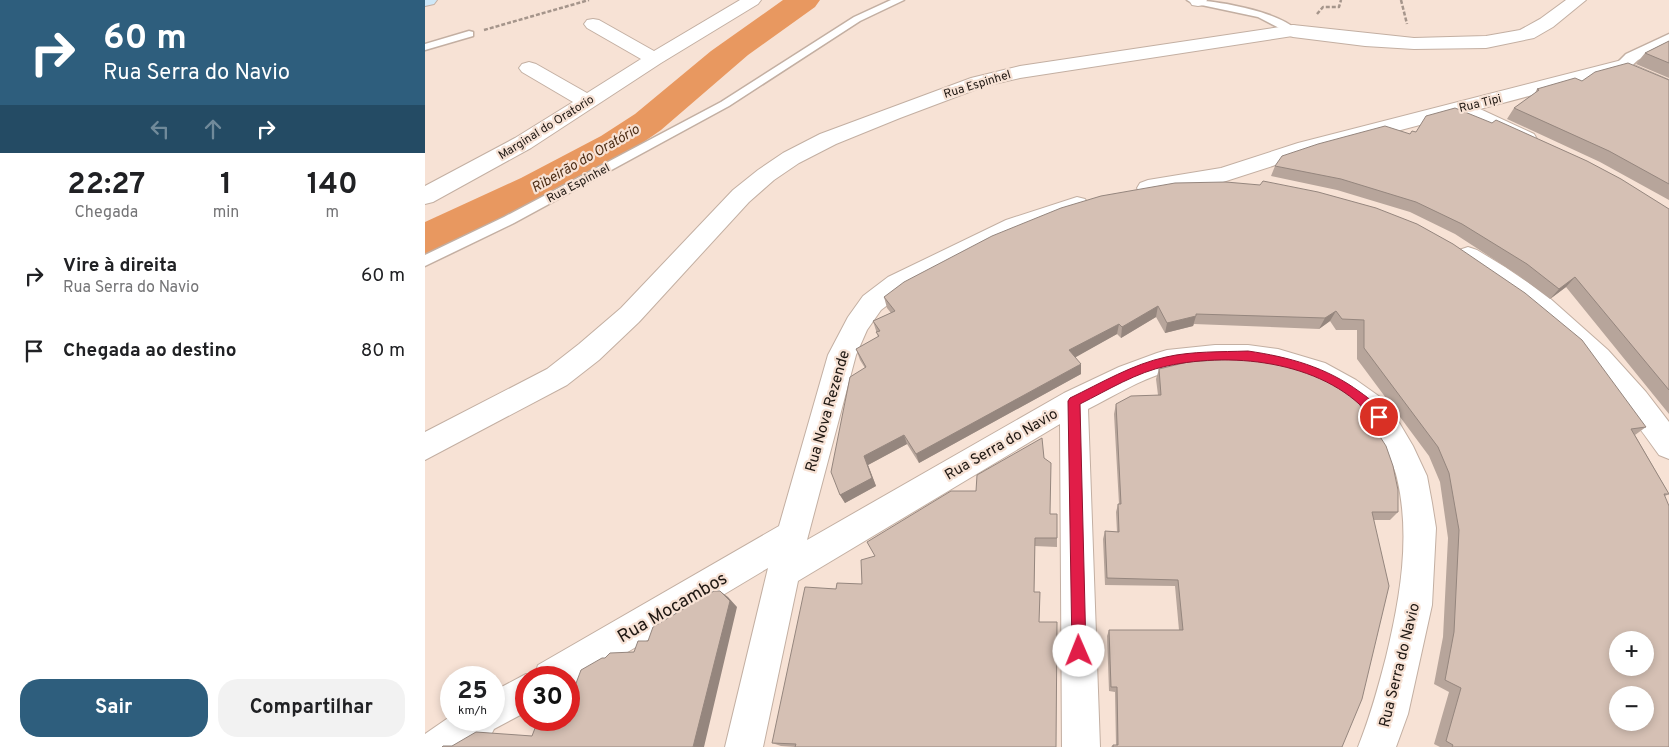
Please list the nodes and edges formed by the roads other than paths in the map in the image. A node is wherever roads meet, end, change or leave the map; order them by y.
1 (752, 0) edge
2 (899, 0) edge
3 (1196, 0) edge
4 (1577, 0) edge
5 (593, 24) dead end
6 (1293, 32) junction
7 (469, 34) road end
8 (1669, 39) edge
9 (425, 47) edge
10 (659, 56) junction
11 (1622, 66) junction
12 (529, 68) dead end
13 (1669, 87) edge
14 (587, 102) junction
15 (1460, 108) junction
16 (1543, 146) edge
17 (1223, 175) junction
18 (1267, 184) edge
19 (425, 196) edge
20 (1449, 244) edge
21 (425, 261) edge
22 (1074, 401) junction
23 (1669, 446) edge
24 (425, 447) edge
25 (792, 536) junction
26 (785, 571) junction
27 (571, 666) edge
28 (461, 731) edge
29 (438, 747) edge
30 (743, 747) edge
31 (1081, 747) edge
32 (1377, 747) edge

1 - 10 street, Marginal do Oratorio
2 - 21 lane, Rua Espinhel
3 - 6 lane
4 - 6 street, Rua Espinhel
5 - 10 street
6 - 24 street, Rua Espinhel
7 - 9 lane
8 - 11 street
10 - 14 street, Marginal do Oratorio
11 - 13 street
11 - 15 street, Rua Tipi
12 - 14 street
14 - 19 street, Marginal do Oratorio
15 - 16 street
15 - 17 street, Rua Tipi
17 - 18 street
17 - 25 street, Rua Nova Rezende
20 - 23 street
22 - 26 street, Rua Serra do Navio
22 - 31 street
22 - 32 street, Rua Serra do Navio
25 - 26 street, Rua Nova Rezende
25 - 27 street, Rua Mocambos
26 - 30 street, Rua Nova Rezende
28 - 29 street

